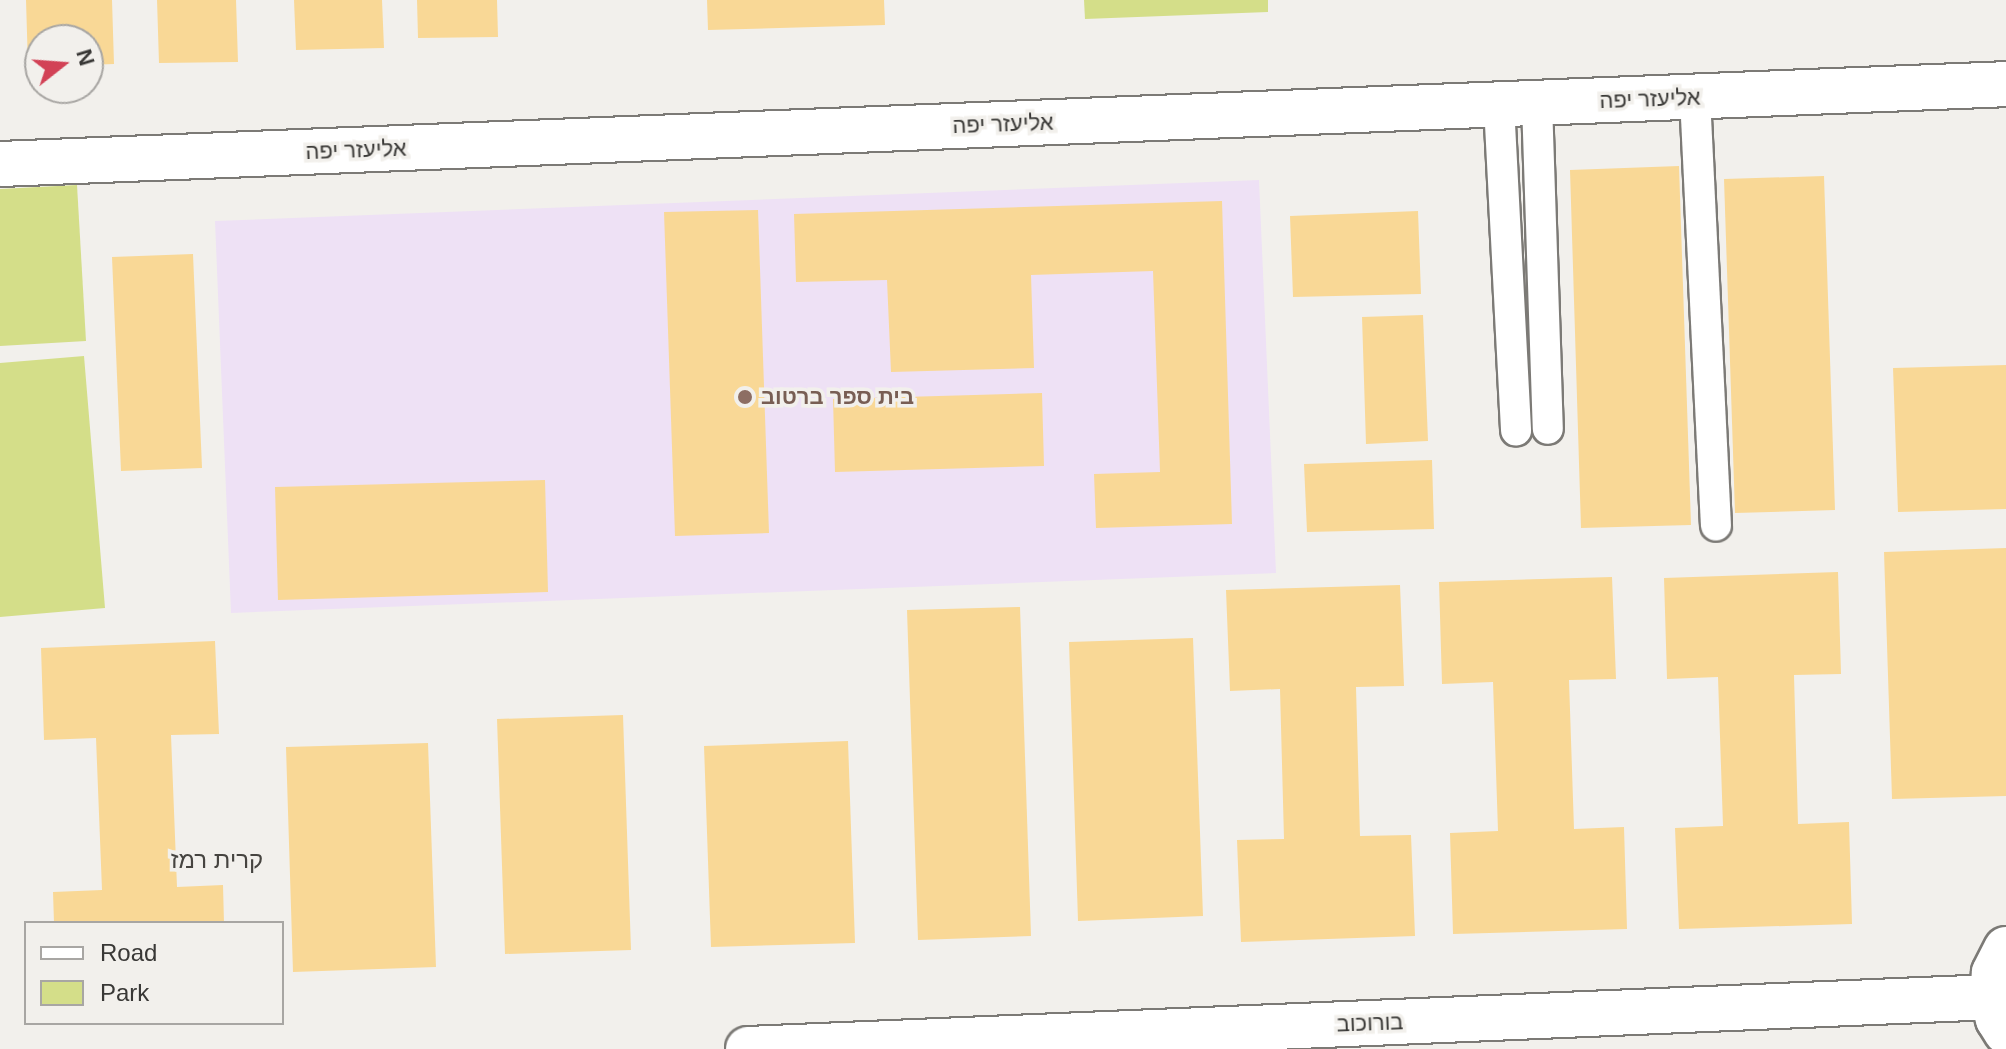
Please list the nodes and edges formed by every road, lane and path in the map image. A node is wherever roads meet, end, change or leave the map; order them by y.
1 (2006, 84) edge
2 (1695, 97) junction
3 (1518, 104) junction
4 (0, 164) edge
5 (1548, 429) dead end
6 (1516, 431) dead end
7 (1716, 525) dead end
8 (2006, 949) edge
9 (1999, 1014) edge
10 (748, 1049) edge

1 - 2 street, אליעזר יפה
2 - 3 street, אליעזר יפה
2 - 7 lane
3 - 4 street, אליעזר יפה
3 - 5 lane
3 - 6 lane
8 - 9 street
9 - 10 street, בורוכוב

